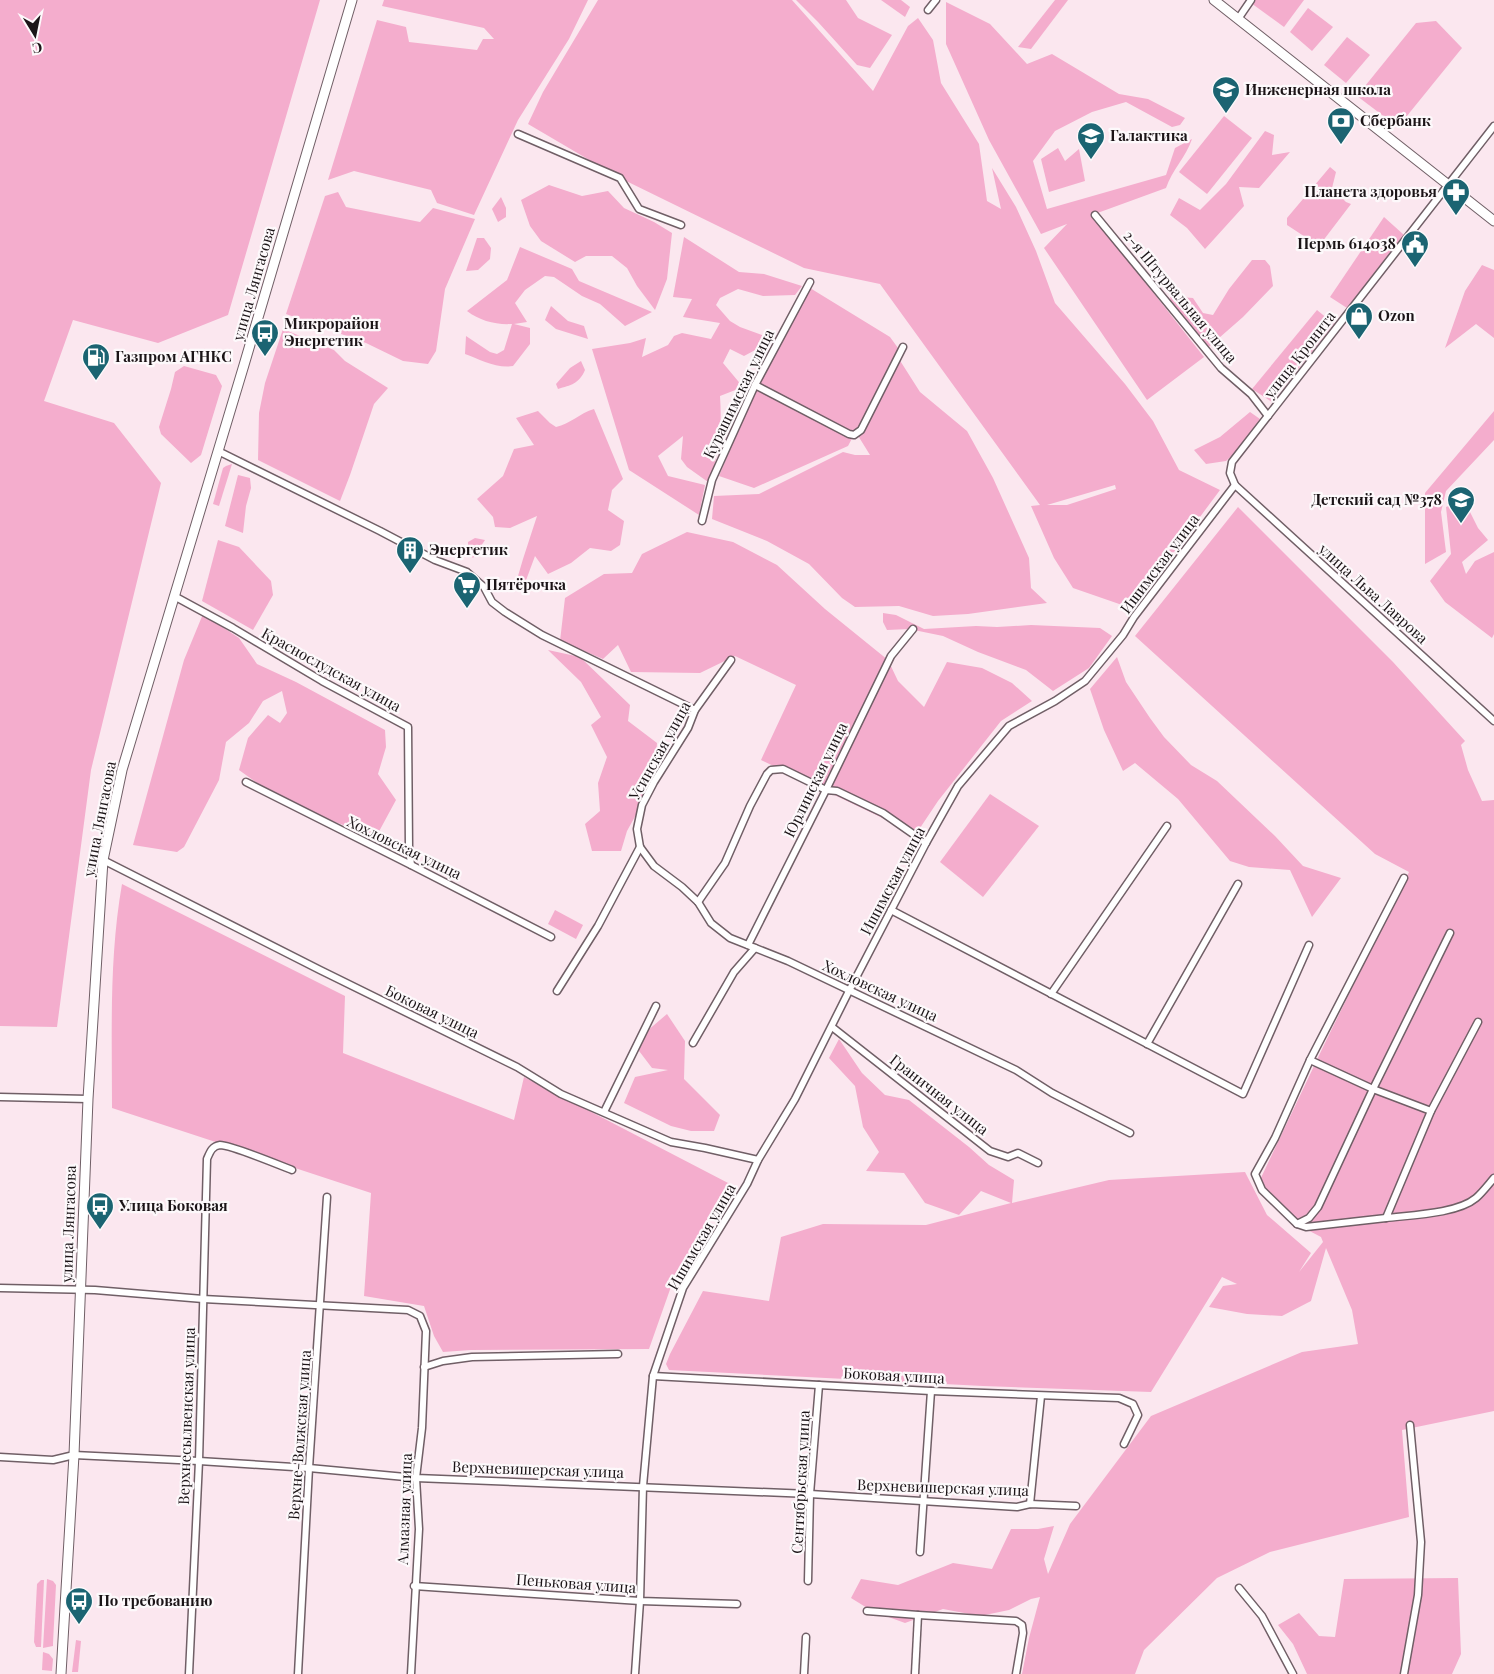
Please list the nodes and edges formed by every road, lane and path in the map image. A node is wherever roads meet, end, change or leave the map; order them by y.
1 (352, 0) edge
2 (936, 0) edge
3 (1214, 0) edge
4 (1251, 0) edge
5 (928, 10) dead end
6 (1238, 19) junction
7 (1494, 126) edge
8 (518, 134) dead end
9 (1448, 186) junction
10 (1095, 215) dead end
11 (1494, 221) edge
12 (681, 225) dead end
13 (810, 282) dead end
14 (903, 347) dead end
15 (755, 384) junction
16 (1268, 416) junction
17 (218, 451) junction
18 (1235, 485) junction
19 (702, 522) dead end
20 (174, 596) junction
21 (913, 629) dead end
22 (731, 660) dead end
23 (695, 710) junction
24 (1494, 721) edge
25 (246, 782) dead end
26 (826, 790) junction
27 (1167, 826) dead end
28 (926, 843) junction
29 (640, 847) junction
30 (103, 860) junction
31 (411, 865) junction
32 (1404, 878) dead end
33 (1238, 884) dead end
34 (698, 902) junction
35 (891, 910) junction
36 (1450, 933) dead end
37 (551, 937) dead end
38 (748, 945) junction
39 (1310, 945) dead end
40 (755, 948) junction
41 (557, 991) dead end
42 (849, 991) junction
43 (1051, 994) junction
44 (656, 1006) dead end
45 (1478, 1022) dead end
46 (832, 1027) junction
47 (693, 1043) dead end
48 (1147, 1044) junction
49 (1310, 1060) junction
50 (1373, 1089) junction
51 (0, 1096) edge
52 (88, 1099) junction
53 (1431, 1111) junction
54 (604, 1112) junction
55 (1130, 1133) dead end
56 (758, 1160) junction
57 (1038, 1163) dead end
58 (292, 1170) dead end
59 (1494, 1178) edge
60 (327, 1197) dead end
61 (1386, 1218) junction
62 (1297, 1224) junction
63 (0, 1288) edge
64 (81, 1290) junction
65 (203, 1299) junction
66 (321, 1306) junction
67 (618, 1354) dead end
68 (424, 1367) junction
69 (653, 1376) junction
70 (819, 1385) junction
71 (931, 1391) junction
72 (1041, 1396) junction
73 (1410, 1425) dead end
74 (1124, 1444) dead end
75 (74, 1455) junction
76 (0, 1457) edge
77 (199, 1461) junction
78 (309, 1468) junction
79 (416, 1478) junction
80 (643, 1486) junction
81 (810, 1494) junction
82 (923, 1501) junction
83 (1030, 1504) junction
84 (1076, 1506) dead end
85 (920, 1552) dead end
86 (808, 1581) dead end
87 (414, 1586) junction
88 (1239, 1588) dead end
89 (640, 1601) junction
90 (737, 1604) dead end
91 (867, 1611) dead end
92 (918, 1615) junction
93 (806, 1637) dead end
94 (61, 1674) edge
95 (189, 1674) edge
96 (298, 1674) edge
97 (411, 1674) edge
98 (635, 1674) edge
99 (804, 1674) edge
100 (915, 1674) edge
101 (1016, 1674) edge
102 (1293, 1674) edge
103 (1404, 1674) edge

1 - 17 main road, улица Лянгасова
2 - 5 street
3 - 6 main road
4 - 6 street
6 - 9 main road
7 - 9 street, улица Кронита
8 - 12 street
9 - 11 main road
9 - 16 street, улица Кронита
10 - 16 street, 2-я Штурвальная улица
13 - 15 street, Курашимская улица
14 - 15 street
15 - 19 street, Курашимская улица
16 - 18 street, улица Кронита
17 - 20 main road, улица Лянгасова
17 - 23 street
18 - 24 street, улица Льва Лаврова
18 - 28 street, Ишимская улица
20 - 30 main road, улица Лянгасова
20 - 31 street, Краснослудская улица
21 - 26 street, Юрлинская улица
22 - 23 street, Усинская улица
23 - 29 street, Усинская улица
25 - 31 street, Хохловская улица
26 - 28 street
26 - 34 street
26 - 38 street, Юрлинская улица
27 - 43 street
28 - 35 street, Ишимская улица
29 - 34 street, Хохловская улица
29 - 41 street
30 - 52 main road, улица Лянгасова
30 - 54 street, Боковая улица
31 - 37 street, Хохловская улица
32 - 49 street
33 - 48 street
34 - 38 street, Хохловская улица
35 - 42 street, Ишимская улица
35 - 43 street
36 - 50 street
38 - 40 street, Хохловская улица
39 - 48 street
40 - 42 street, Хохловская улица
40 - 47 street
42 - 46 street, Ишимская улица
42 - 55 street, Хохловская улица
43 - 48 street
44 - 54 street
45 - 53 street
46 - 56 street, Ишимская улица
46 - 57 street, Граничная улица
49 - 50 street
49 - 62 street
50 - 53 street
50 - 62 street
51 - 52 street
52 - 64 main road, улица Лянгасова
53 - 61 street
54 - 56 street, Боковая улица
56 - 69 street, Ишимская улица
58 - 65 street, Верхнесылвенская улица
59 - 61 street
60 - 66 street, Верхне-Волжская улица
61 - 62 street
63 - 64 street
64 - 65 street
64 - 75 main road, улица Лянгасова
65 - 66 street
65 - 77 street, Верхнесылвенская улица
66 - 68 street, Алмазная улица
66 - 78 street, Верхне-Волжская улица
67 - 68 street
68 - 79 street, Алмазная улица
69 - 70 street, Боковая улица
69 - 80 street, Ишимская улица
70 - 71 street, Боковая улица
70 - 81 street, Сентябрьская улица
71 - 72 street, Боковая улица
71 - 82 street
72 - 74 street, Боковая улица
72 - 83 street
73 - 103 street
75 - 76 street, Верхневишерская улица
75 - 77 street, Верхневишерская улица
75 - 94 main road, улица Лянгасова
77 - 78 street, Верхневишерская улица
77 - 95 street, Верхнесылвенская улица
78 - 79 street, Верхневишерская улица
78 - 96 street, Верхне-Волжская улица
79 - 80 street, Верхневишерская улица
79 - 87 street, Алмазная улица
80 - 81 street, Верхневишерская улица
80 - 89 street, Ишимская улица
81 - 82 street, Верхневишерская улица
81 - 86 street, Сентябрьская улица
82 - 83 street, Верхневишерская улица
82 - 85 street
83 - 84 street, Верхневишерская улица
87 - 89 street, Пеньковая улица
87 - 97 street, Алмазная улица
88 - 102 street
89 - 90 street, Пеньковая улица
89 - 98 street, Ишимская улица
91 - 92 street
92 - 100 street
92 - 101 street
93 - 99 street

